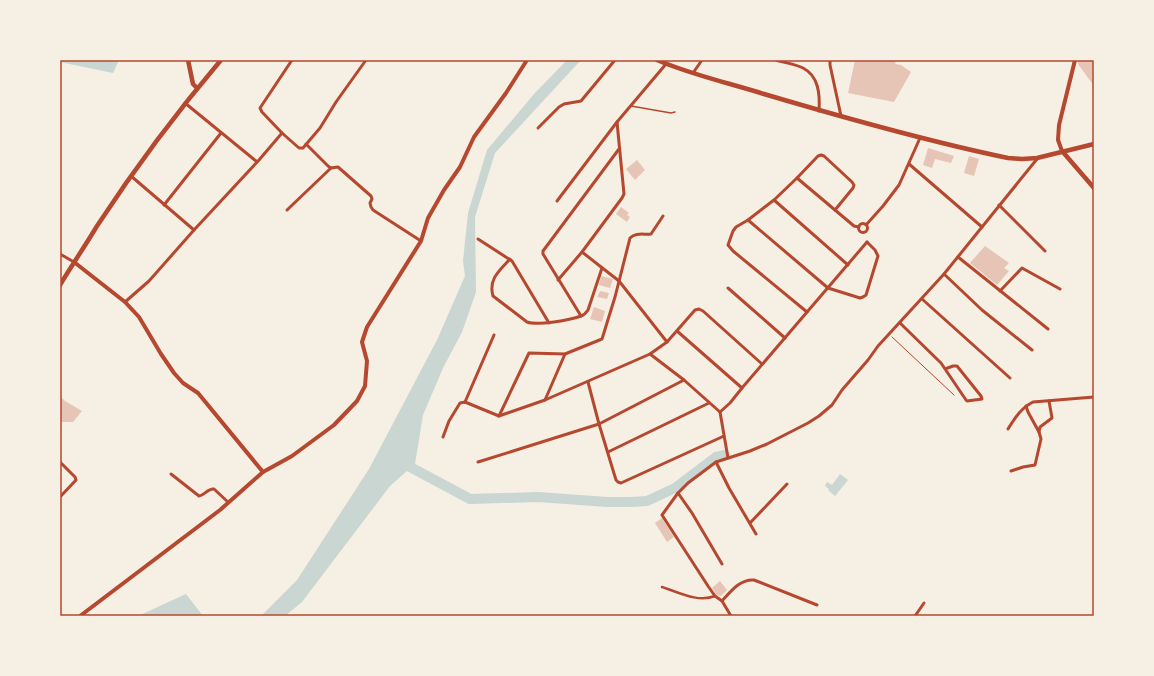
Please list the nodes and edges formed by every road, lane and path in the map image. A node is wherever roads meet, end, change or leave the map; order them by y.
1 (188, 60) edge
2 (221, 60) edge
3 (292, 60) edge
4 (366, 60) edge
5 (527, 60) edge
6 (616, 60) edge
7 (657, 60) edge
8 (702, 60) edge
9 (776, 60) edge
10 (830, 60) edge
11 (1076, 60) edge
12 (666, 64) junction
13 (693, 73) junction
14 (197, 88) junction
15 (185, 103) junction
16 (631, 106) junction
17 (819, 110) junction
18 (675, 112) dead end
19 (841, 116) junction
20 (617, 122) junction
21 (538, 128) dead end
22 (222, 133) junction
23 (282, 133) junction
24 (920, 138) junction
25 (306, 144) junction
26 (1094, 144) edge
27 (619, 149) junction
28 (1062, 151) junction
29 (1038, 158) junction
30 (256, 161) junction
31 (909, 164) junction
32 (331, 168) junction
33 (131, 176) junction
34 (797, 178) junction
35 (1094, 188) edge
36 (774, 200) junction
37 (557, 201) dead end
38 (164, 205) junction
39 (999, 205) junction
40 (287, 210) dead end
41 (835, 210) junction
42 (663, 216) dead end
43 (748, 220) junction
44 (866, 225) junction
45 (859, 227) junction
46 (982, 227) junction
47 (194, 230) junction
48 (864, 232) junction
49 (478, 239) dead end
50 (421, 241) junction
51 (867, 242) junction
52 (1045, 251) dead end
53 (582, 252) junction
54 (60, 254) edge
55 (958, 257) junction
56 (510, 259) junction
57 (74, 262) junction
58 (848, 265) junction
59 (602, 268) junction
60 (944, 274) junction
61 (558, 280) junction
62 (619, 281) junction
63 (60, 285) edge
64 (728, 288) dead end
65 (828, 288) junction
66 (1060, 289) dead end
67 (1000, 291) junction
68 (922, 299) junction
69 (125, 302) junction
70 (807, 312) junction
71 (581, 316) junction
72 (549, 323) junction
73 (900, 323) junction
74 (1048, 329) dead end
75 (677, 331) junction
76 (889, 334) junction
77 (494, 335) dead end
78 (785, 338) junction
79 (667, 342) junction
80 (1032, 350) dead end
81 (565, 354) junction
82 (650, 354) junction
83 (762, 364) junction
84 (945, 369) junction
85 (1010, 378) dead end
86 (684, 380) junction
87 (588, 382) junction
88 (742, 388) junction
89 (954, 395) dead end
90 (1094, 397) edge
91 (545, 400) junction
92 (1049, 401) junction
93 (465, 402) junction
94 (709, 403) junction
95 (1026, 406) junction
96 (720, 412) junction
97 (499, 416) junction
98 (599, 424) junction
99 (1008, 429) dead end
100 (1039, 432) junction
101 (724, 436) junction
102 (443, 437) dead end
103 (608, 452) junction
104 (728, 458) junction
105 (60, 462) edge
106 (478, 462) dead end
107 (716, 462) junction
108 (1011, 471) dead end
109 (263, 472) junction
110 (171, 474) dead end
111 (787, 484) dead end
112 (678, 493) junction
113 (60, 497) edge
114 (228, 502) junction
115 (750, 524) junction
116 (756, 534) dead end
117 (722, 564) dead end
118 (662, 587) dead end
119 (715, 596) junction
120 (722, 601) junction
121 (924, 603) dead end
122 (817, 605) dead end
123 (80, 616) edge
124 (730, 616) edge
125 (915, 616) edge

1 - 14 main road
2 - 14 main road
3 - 23 street
4 - 25 street
5 - 50 street
6 - 21 street
7 - 12 main road
8 - 13 street
9 - 17 street
10 - 19 street
11 - 28 street
12 - 13 main road
12 - 16 street
13 - 17 main road
14 - 15 main road
15 - 22 street
15 - 33 main road
16 - 18 lane
16 - 20 street
17 - 19 main road
19 - 24 main road
20 - 27 street
20 - 37 street
22 - 30 street
22 - 38 street
23 - 25 street
23 - 30 street
24 - 29 main road
24 - 31 street
25 - 32 street
26 - 28 main road
27 - 53 street
27 - 61 street
28 - 29 main road
28 - 35 main road
29 - 39 street
30 - 47 street
31 - 44 street
31 - 46 street
32 - 40 street
32 - 50 street
33 - 38 street
33 - 57 main road
34 - 36 street
34 - 41 street
34 - 41 street
36 - 43 street
36 - 58 street
38 - 47 street
39 - 46 street
39 - 52 street
41 - 45 street
42 - 62 street
43 - 65 street
43 - 70 street
44 - 45 street
44 - 48 street
45 - 48 street
46 - 55 street
47 - 69 street
48 - 51 street
49 - 56 street
50 - 109 street
51 - 58 street
51 - 65 street
53 - 59 street
53 - 61 street
54 - 57 street
55 - 60 street
55 - 67 street
56 - 72 street
56 - 72 street
57 - 63 main road
57 - 69 street
58 - 65 street
59 - 62 street
59 - 71 street
60 - 68 street
60 - 80 street
61 - 71 street
62 - 79 street
62 - 81 street
64 - 78 street
65 - 70 street
66 - 67 street
67 - 74 street
68 - 73 street
68 - 85 street
69 - 109 street
70 - 78 street
71 - 72 street
73 - 76 street
73 - 84 street
75 - 79 street
75 - 83 street
75 - 88 street
76 - 89 path
76 - 104 street
77 - 93 street
78 - 83 street
79 - 82 street
81 - 91 street
81 - 97 street
82 - 86 street
82 - 87 street
83 - 88 street
84 - 84 street
86 - 94 street
86 - 98 street
87 - 91 street
87 - 98 street
88 - 96 street
90 - 92 street
91 - 97 street
92 - 95 street
92 - 100 street
93 - 97 street
93 - 102 street
94 - 96 street
94 - 103 street
95 - 99 street
95 - 100 street
96 - 101 street
98 - 103 street
98 - 106 street
100 - 108 street
101 - 103 street
101 - 104 street
104 - 107 street
105 - 113 street
107 - 112 street
107 - 115 street
109 - 114 street
110 - 114 street
111 - 115 street
112 - 117 street
112 - 119 street
114 - 123 street
115 - 116 street
118 - 119 street
119 - 120 street
120 - 122 street
120 - 124 street
121 - 125 street

